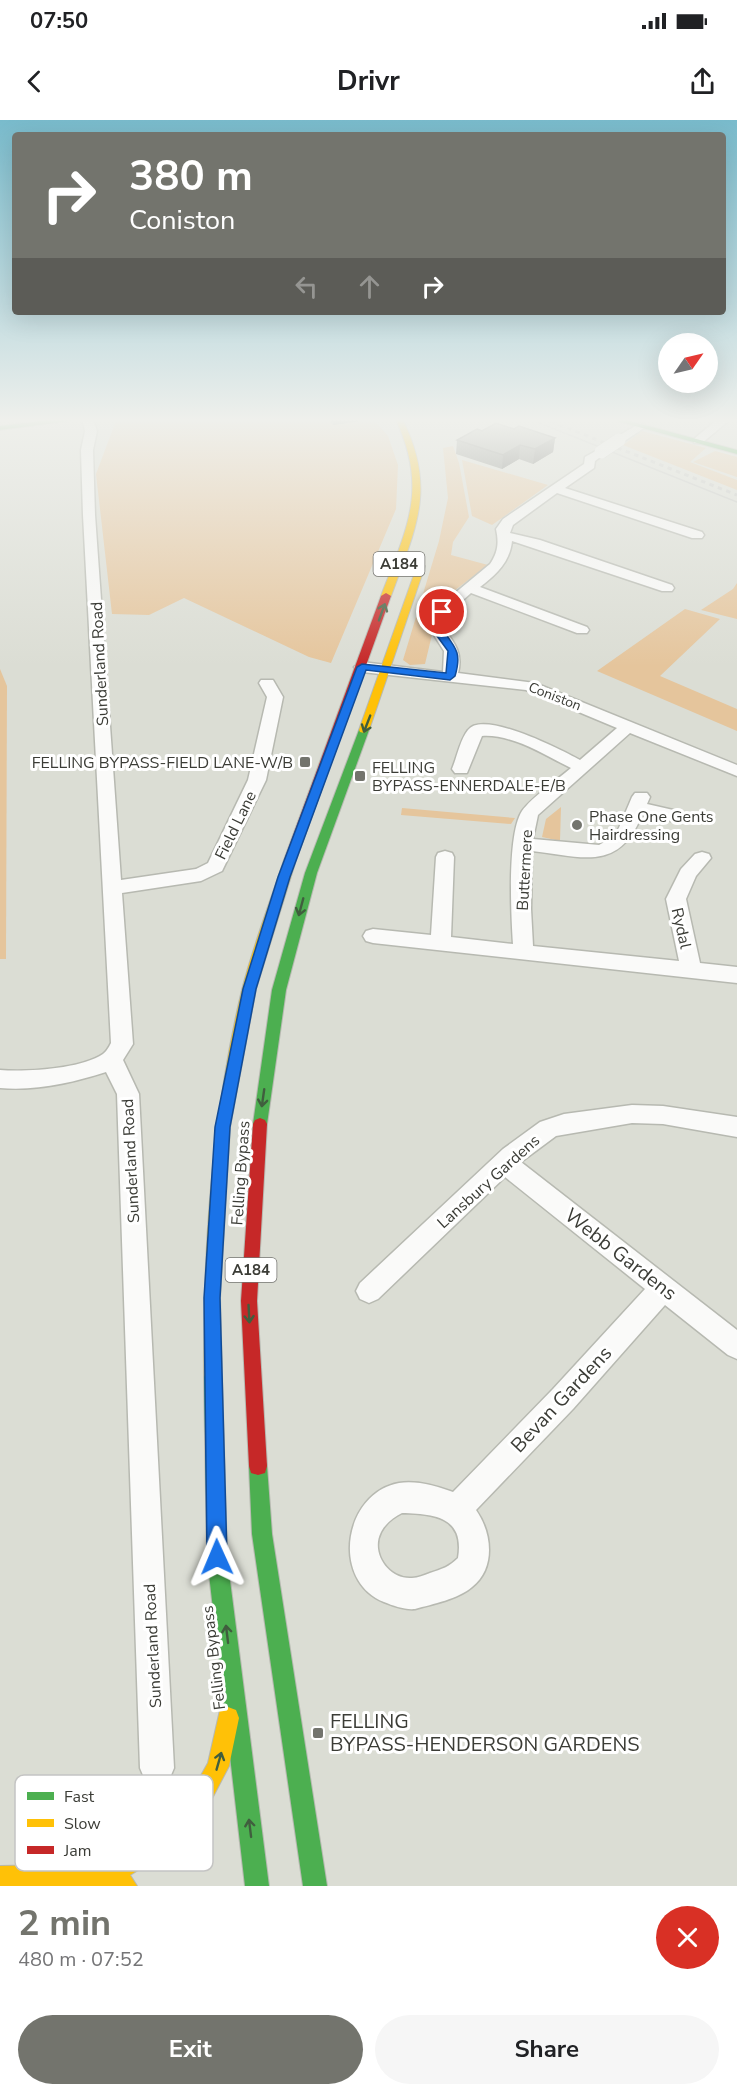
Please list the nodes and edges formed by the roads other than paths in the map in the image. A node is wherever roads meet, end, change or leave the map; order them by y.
1 (89, 500) edge
2 (418, 500) edge
3 (539, 500) edge
4 (591, 500) edge
5 (697, 535) dead end
6 (506, 536) junction
7 (425, 550) dead end
8 (471, 588) junction
9 (667, 588) dead end
10 (582, 630) dead end
11 (362, 667) junction
12 (387, 669) junction
13 (450, 676) junction
14 (267, 683) dead end
15 (628, 726) junction
16 (582, 766) junction
17 (460, 769) dead end
18 (737, 771) edge
19 (676, 816) dead end
20 (523, 844) junction
21 (445, 857) dead end
22 (702, 858) dead end
23 (114, 888) junction
24 (373, 936) dead end
25 (441, 944) junction
26 (523, 952) junction
27 (692, 970) junction
28 (737, 975) edge
29 (112, 1060) junction
30 (0, 1079) edge
31 (737, 1127) edge
32 (504, 1163) junction
33 (663, 1287) junction
34 (369, 1291) dead end
35 (737, 1346) edge
36 (456, 1510) dead end
37 (234, 1689) junction
38 (157, 1768) dead end
39 (213, 1775) edge
40 (116, 1871) edge
41 (109, 1875) junction
42 (0, 1877) edge
43 (125, 1886) edge
44 (257, 1886) edge
45 (315, 1886) edge

1 - 23 street, Sunderland Road
11 -> 2 main road, Felling Bypass / A184
3 - 6 street
4 - 5 street
6 - 8 street
6 - 9 street
7 - 12 main road, Felling Bypass / A184
8 - 10 street
8 - 13 street
11 - 12 street, Coniston
37 -> 11 main road, Felling Bypass / A184
12 - 13 street, Coniston
12 -> 45 main road, Felling Bypass / A184
13 - 15 street, Coniston
14 - 23 street, Field Lane
15 - 16 street, Buttermere
15 - 18 street, Coniston
16 - 17 street
16 - 20 street, Buttermere
19 - 20 street
20 - 26 street, Buttermere
21 - 25 street
22 - 27 street, Rydal
23 - 29 street, Sunderland Road
24 - 25 street
25 - 26 street
26 - 27 street
27 - 28 street
29 - 30 street
29 - 38 street, Sunderland Road
31 - 32 street, Lansbury Gardens
32 - 33 street, Webb Gardens
32 - 34 street, Lansbury Gardens
33 - 35 street, Webb Gardens
33 - 36 street, Bevan Gardens
39 -> 37 main road
44 -> 37 main road, Felling Bypass / A184
41 -> 40 main road
41 - 42 main road
41 - 43 main road

